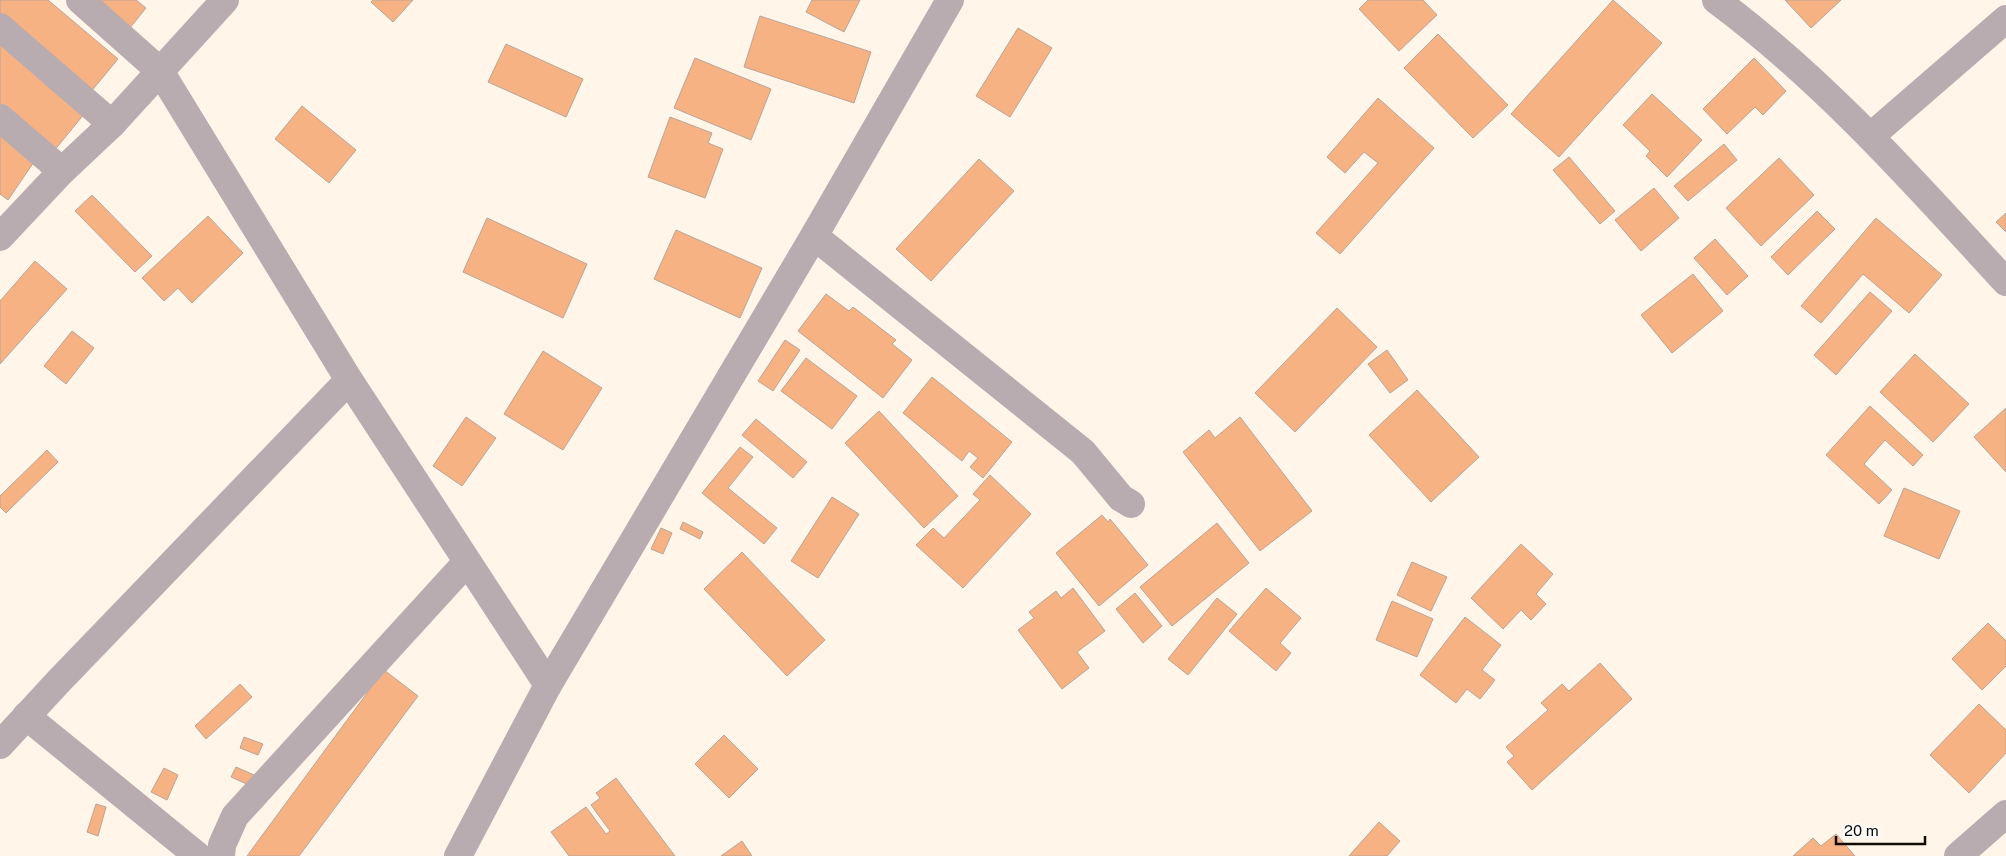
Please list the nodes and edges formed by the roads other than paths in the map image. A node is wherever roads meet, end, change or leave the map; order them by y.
1 (80, 0) edge
2 (225, 0) edge
3 (950, 0) edge
4 (1716, 0) edge
5 (2006, 19) edge
6 (0, 27) edge
7 (160, 71) junction
8 (0, 118) edge
9 (112, 124) junction
10 (1871, 136) junction
11 (62, 170) junction
12 (5, 222) edge
13 (814, 236) junction
14 (2006, 282) edge
15 (349, 380) junction
16 (1131, 504) dead end
17 (467, 562) junction
18 (548, 685) junction
19 (26, 716) junction
20 (0, 745) edge
21 (2006, 814) edge
22 (198, 856) edge
23 (221, 856) edge
24 (458, 856) edge
25 (1958, 856) edge

1 - 7 street
2 - 7 street
3 - 13 street
4 - 10 street
5 - 10 street
6 - 9 street
7 - 9 street
7 - 15 street
8 - 11 street
9 - 11 street
10 - 14 street
11 - 12 street
13 - 16 street
13 - 18 street
15 - 17 street
15 - 19 street
17 - 18 street
17 - 23 street
18 - 24 street
19 - 20 street
19 - 22 street
21 - 25 street

